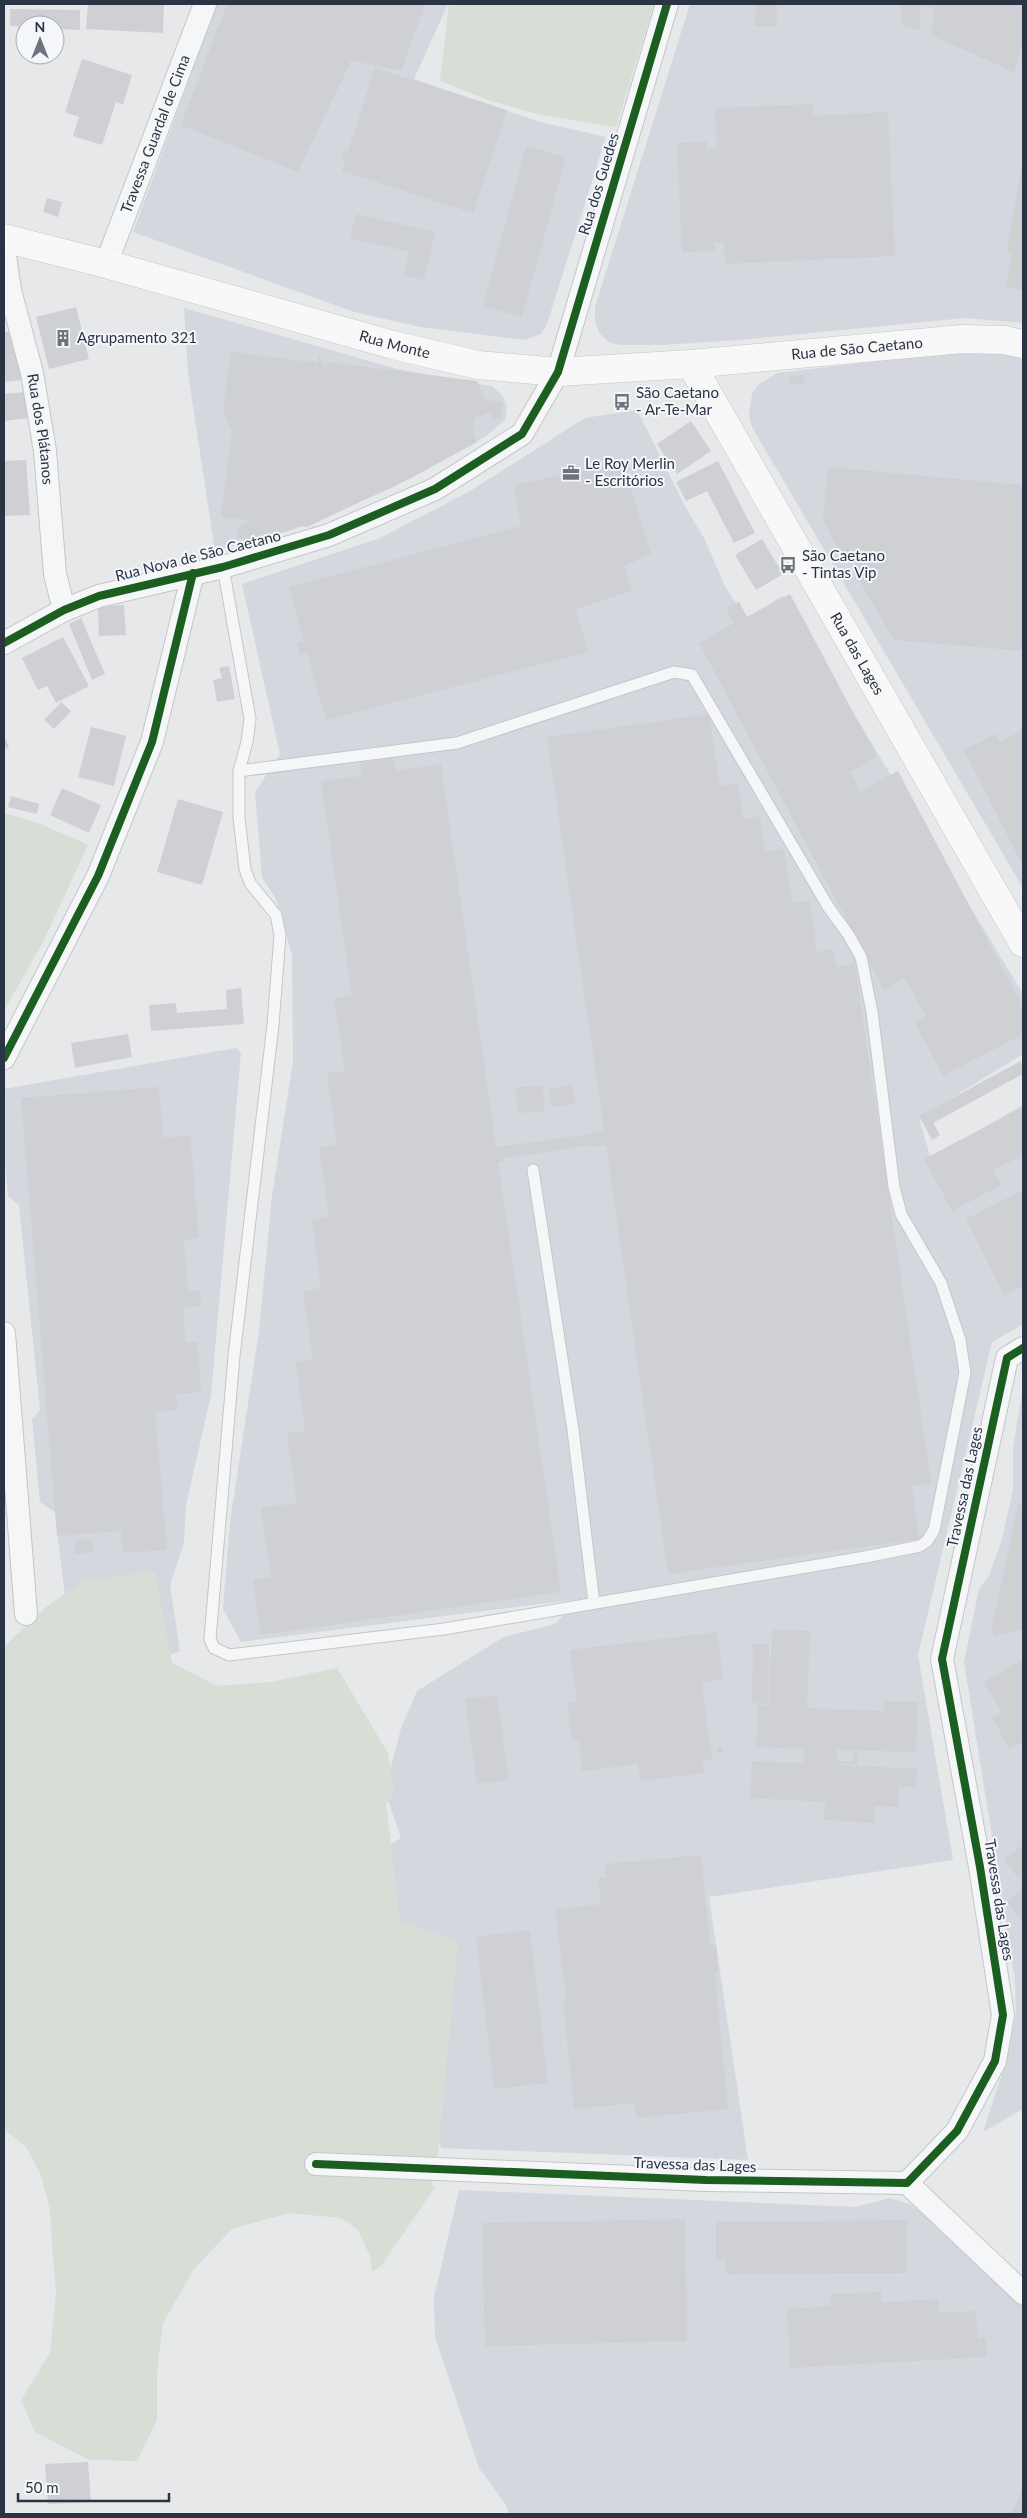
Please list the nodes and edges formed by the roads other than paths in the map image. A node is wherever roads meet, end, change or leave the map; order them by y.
1 (205, 4) edge
2 (667, 4) edge
3 (4, 238) edge
4 (4, 249) edge
5 (106, 264) junction
6 (1023, 344) edge
7 (691, 364) junction
8 (558, 372) junction
9 (223, 567) junction
10 (193, 573) junction
11 (64, 610) junction
12 (4, 642) edge
13 (239, 771) junction
14 (1023, 943) edge
15 (4, 1058) edge
16 (533, 1170) dead end
17 (4, 1333) edge
18 (1023, 1348) edge
19 (594, 1603) junction
20 (26, 1614) dead end
21 (316, 2164) dead end
22 (907, 2183) junction
23 (1023, 2293) edge

1 - 5 street, Travessa Guardal de Cima
2 - 8 street, Rua dos Guedes
3 - 5 main road, Rua Monte
4 - 11 street, Rua dos Plátanos
5 - 8 main road, Rua Monte
6 - 7 main road, Rua de São Caetano
7 - 8 main road, Rua Monte
7 - 14 main road, Rua das Lages
8 - 9 street, Rua Nova de São Caetano
9 - 10 street, Rua Nova de São Caetano
9 - 13 lane
10 - 11 street, Rua Nova de São Caetano
10 - 15 street
11 - 12 street, Rua Nova de São Caetano
13 - 19 lane
13 - 19 lane
16 - 19 lane
17 - 20 street
18 - 22 street, Travessa das Lages
21 - 22 street, Travessa das Lages
22 - 23 street

